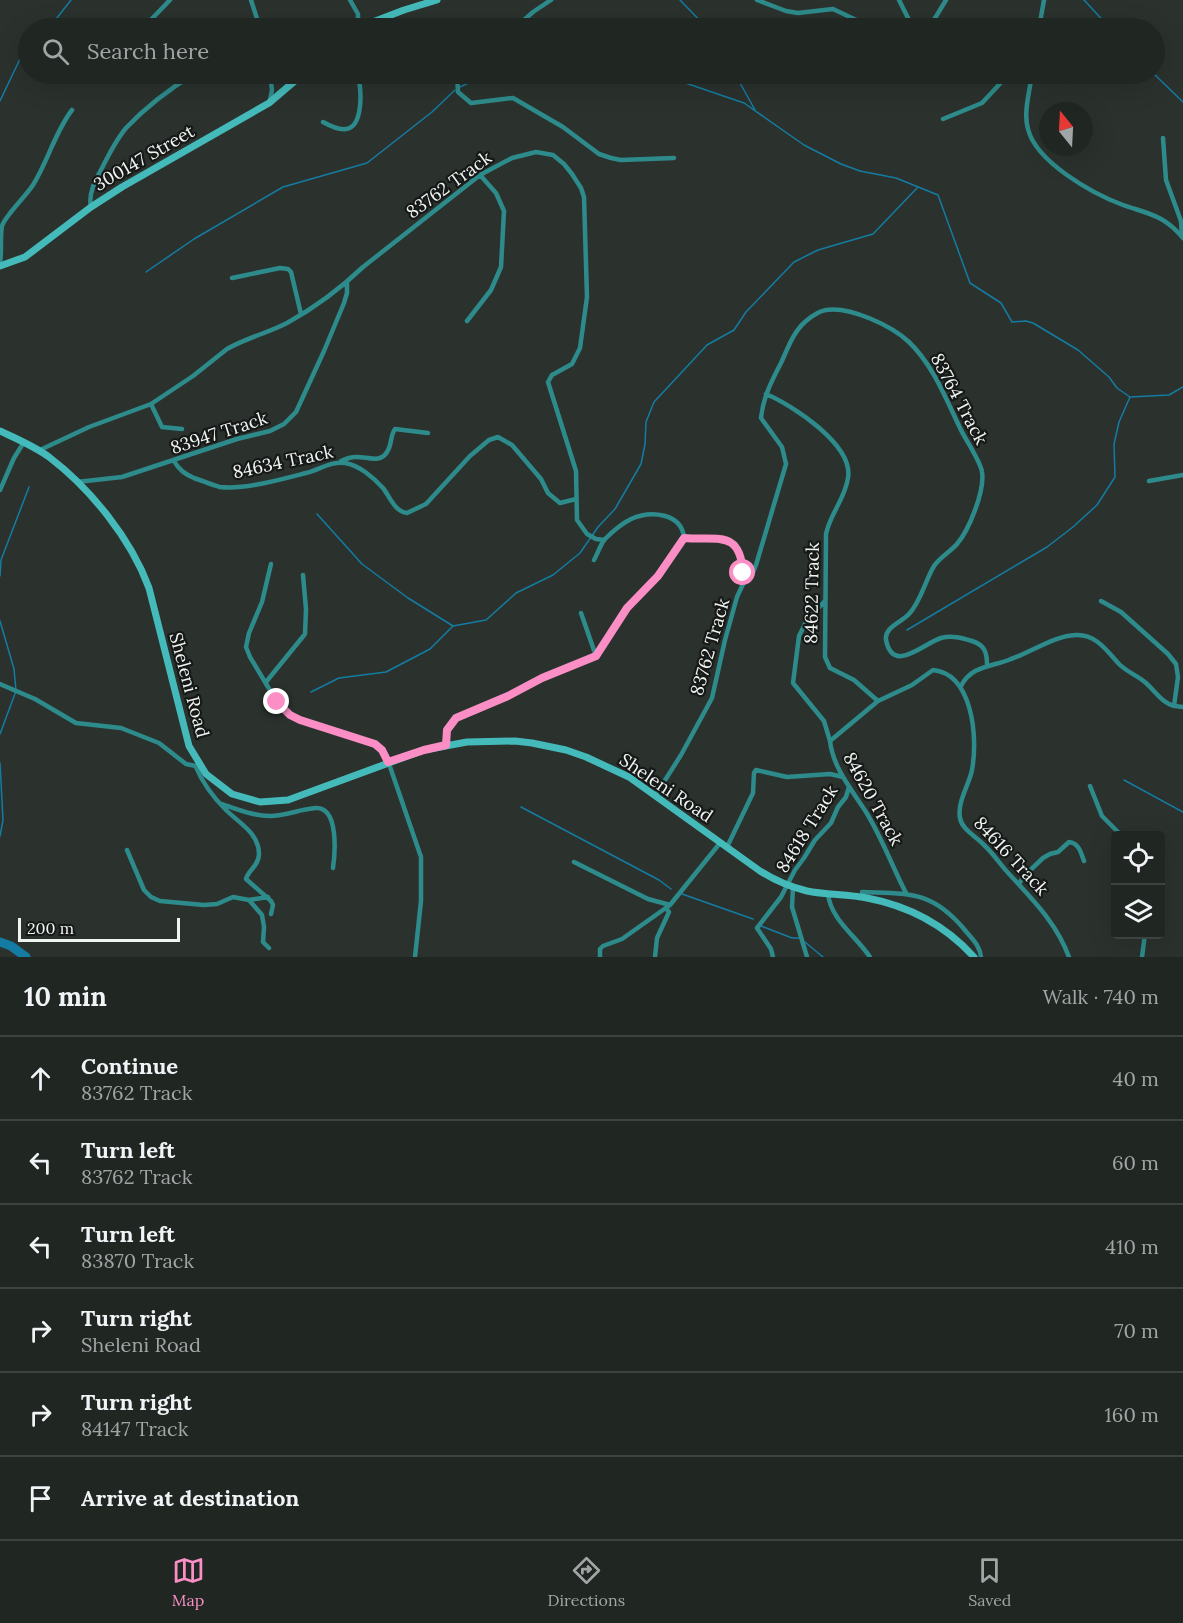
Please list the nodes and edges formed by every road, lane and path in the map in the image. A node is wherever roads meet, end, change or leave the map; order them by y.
1 (170, 0) edge
2 (251, 0) edge
3 (350, 0) edge
4 (438, 0) edge
5 (551, 0) edge
6 (758, 0) edge
7 (899, 0) edge
8 (946, 0) edge
9 (1044, 0) edge
10 (153, 18) edge
11 (257, 18) edge
12 (358, 18) edge
13 (384, 18) edge
14 (526, 18) edge
15 (852, 18) edge
16 (908, 18) edge
17 (935, 18) edge
18 (1041, 18) edge
19 (181, 84) edge
20 (271, 84) edge
21 (291, 84) edge
22 (359, 84) edge
23 (458, 84) edge
24 (1000, 84) edge
25 (1031, 84) edge
26 (269, 103) junction
27 (72, 110) dead end
28 (943, 119) dead end
29 (323, 122) dead end
30 (1163, 138) dead end
31 (674, 158) dead end
32 (480, 174) junction
33 (91, 207) junction
34 (1183, 237) edge
35 (0, 265) edge
36 (232, 278) dead end
37 (347, 282) junction
38 (301, 314) junction
39 (467, 321) dead end
40 (766, 394) junction
41 (151, 404) junction
42 (182, 429) dead end
43 (0, 431) edge
44 (428, 433) dead end
45 (24, 442) junction
46 (39, 451) junction
47 (174, 461) junction
48 (339, 462) junction
49 (1183, 475) edge
50 (1149, 481) dead end
51 (77, 482) junction
52 (0, 490) edge
53 (576, 500) junction
54 (684, 538) junction
55 (604, 540) junction
56 (594, 560) dead end
57 (271, 564) dead end
58 (303, 575) dead end
59 (743, 584) junction
60 (825, 601) junction
61 (1101, 601) dead end
62 (580, 613) dead end
63 (596, 656) junction
64 (987, 665) junction
65 (266, 682) junction
66 (0, 684) edge
67 (961, 686) junction
68 (878, 701) junction
69 (1174, 706) junction
70 (1183, 706) edge
71 (830, 741) junction
72 (446, 745) junction
73 (388, 762) junction
74 (198, 767) junction
75 (843, 777) junction
76 (1089, 786) dead end
77 (849, 787) junction
78 (655, 796) junction
79 (221, 804) junction
80 (1117, 831) edge
81 (724, 845) junction
82 (127, 850) dead end
83 (1084, 861) dead end
84 (574, 862) dead end
85 (333, 868) dead end
86 (1019, 884) junction
87 (790, 886) junction
88 (862, 892) dead end
89 (906, 893) junction
90 (828, 894) junction
91 (268, 897) junction
92 (249, 900) junction
93 (668, 908) junction
94 (271, 914) dead end
95 (1144, 939) edge
96 (268, 948) dead end
97 (415, 957) edge
98 (600, 957) edge
99 (655, 957) edge
100 (772, 957) edge
101 (807, 957) edge
102 (870, 957) edge
103 (975, 957) edge
104 (981, 957) edge
105 (1069, 957) edge
106 (1142, 957) edge

1 - 10 street
2 - 11 street
3 - 12 street
4 - 13 street
5 - 14 street
6 - 15 street
7 - 16 street
8 - 17 street
9 - 18 street
19 - 33 street
20 - 26 street
21 - 26 street, 300147 Street
22 - 29 street
23 - 31 street
24 - 28 street
25 - 34 street
26 - 33 street, 300147 Street
27 - 35 street
30 - 34 street
32 - 37 street, 83762 Track
32 - 39 street
32 - 53 street, 83762 Track
33 - 35 street, 300147 Street
36 - 38 street
37 - 38 street, 83762 Track
37 - 47 street, 83947 Track
38 - 41 street, 83762 Track
40 - 59 street, 83764 Track
40 - 60 street, 84622 Track
40 - 64 street, 83764 Track
41 - 42 street
41 - 46 street, 83762 Track
43 - 45 street, Sheleni Road
44 - 48 street
45 - 46 street, Sheleni Road
45 - 52 street
46 - 51 street, Sheleni Road
47 - 48 street, 84634 Track
47 - 51 street, 83947 Track
48 - 53 street, 84634 Track
49 - 50 street
51 - 74 street, Sheleni Road
53 - 55 street, 83762 Track
54 - 55 street
54 - 59 street, 83762 Track
54 - 63 street
55 - 56 street
57 - 65 street
58 - 65 street
59 - 78 street, 83762 Track
60 - 68 street, 84622 Track
60 - 71 street
61 - 69 street
62 - 63 street
63 - 72 street
64 - 67 street
64 - 69 street
65 - 73 street
66 - 74 street
67 - 68 street, 84620 Track
67 - 86 street, 84616 Track
68 - 71 street, 84620 Track
69 - 70 street
71 - 75 street, 84620 Track
72 - 73 street, Sheleni Road
72 - 78 street, Sheleni Road
73 - 74 street, Sheleni Road
73 - 97 street
74 - 79 street
75 - 77 street, 84620 Track
75 - 81 street
76 - 80 street
77 - 87 street, 84618 Track
77 - 89 street, 84620 Track
78 - 81 street, Sheleni Road
79 - 85 street
79 - 91 street
81 - 87 street, Sheleni Road
81 - 93 street
82 - 92 street
83 - 86 street
84 - 93 street
86 - 105 street, 84616 Track
87 - 90 street, Sheleni Road
87 - 100 street, 84618 Track
87 - 101 street
88 - 89 street
89 - 104 street
90 - 102 street
90 - 103 street, Sheleni Road
91 - 92 street
91 - 94 street
92 - 96 street
93 - 98 street
93 - 99 street
95 - 106 street

